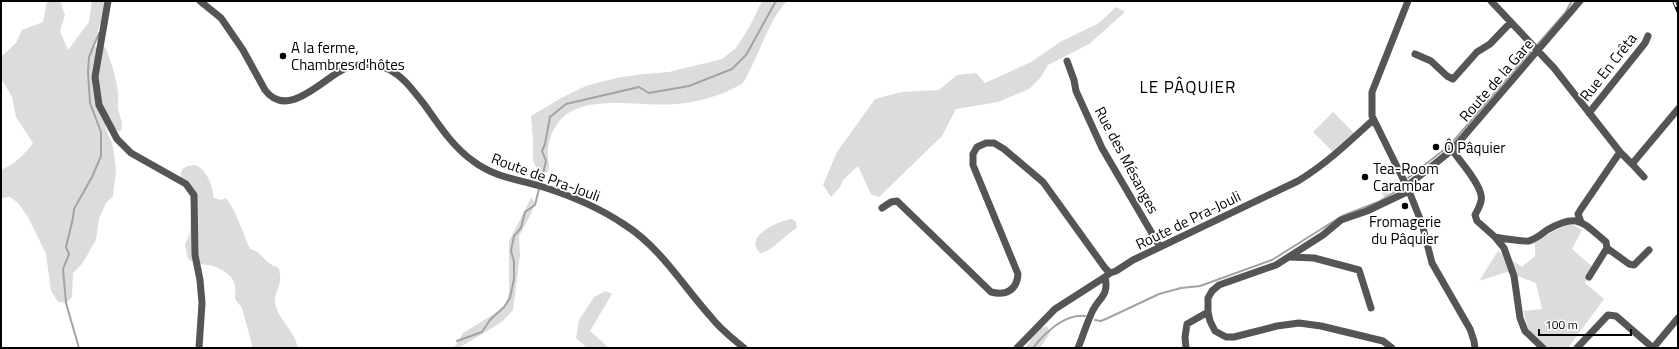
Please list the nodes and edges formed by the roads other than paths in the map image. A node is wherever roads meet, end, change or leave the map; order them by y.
1 (108, 1) edge
2 (200, 1) edge
3 (1408, 1) edge
4 (1491, 1) edge
5 (1580, 1) edge
6 (1511, 22) junction
7 (1648, 36) dead end
8 (1538, 52) junction
9 (1415, 54) dead end
10 (1067, 61) dead end
11 (1678, 109) edge
12 (1589, 113) junction
13 (1373, 120) junction
14 (1452, 150) junction
15 (1620, 152) junction
16 (1632, 164) junction
17 (1644, 177) dead end
18 (1408, 188) junction
19 (882, 208) dead end
20 (1581, 222) junction
21 (1495, 237) junction
22 (1160, 247) junction
23 (1607, 248) junction
24 (1649, 250) dead end
25 (1290, 257) junction
26 (1108, 275) junction
27 (1589, 277) dead end
28 (1371, 308) dead end
29 (1208, 312) junction
30 (1678, 318) edge
31 (199, 348) edge
32 (744, 348) edge
33 (1017, 348) edge
34 (1078, 348) edge
35 (1186, 348) edge
36 (1392, 348) edge
37 (1475, 348) edge
38 (1543, 348) edge
39 (1577, 348) edge
40 (1653, 348) edge

1 - 31 street
2 - 32 street, Route de Pra-Jouli
3 - 13 street
4 - 6 street, Rue En Crêta
5 - 8 street, Route de la Gare
6 - 8 street, Rue En Crêta
6 - 9 street
7 - 12 street, Rue En Crêta
8 - 12 street, Rue En Crêta
8 - 14 street, Route de la Gare
10 - 22 street, Rue des Mésanges
11 - 16 street
12 - 15 street, Rue En Crêta
13 - 18 street
13 - 22 street, Route de Pra-Jouli
14 - 18 street, Route de la Gare
14 - 21 street
15 - 16 street, Rue En Crêta
15 - 20 street
16 - 17 street
18 - 25 street, Route de la Gare
18 - 37 street
19 - 26 street
20 - 21 street
20 - 23 street
21 - 38 street
22 - 26 street, Route de Pra-Jouli
23 - 24 street
23 - 27 street
25 - 28 street
25 - 29 street, Route de la Gare
26 - 33 street, Route de Pra-Jouli
26 - 34 street
29 - 35 street
29 - 36 street
30 - 40 street
39 - 40 street

